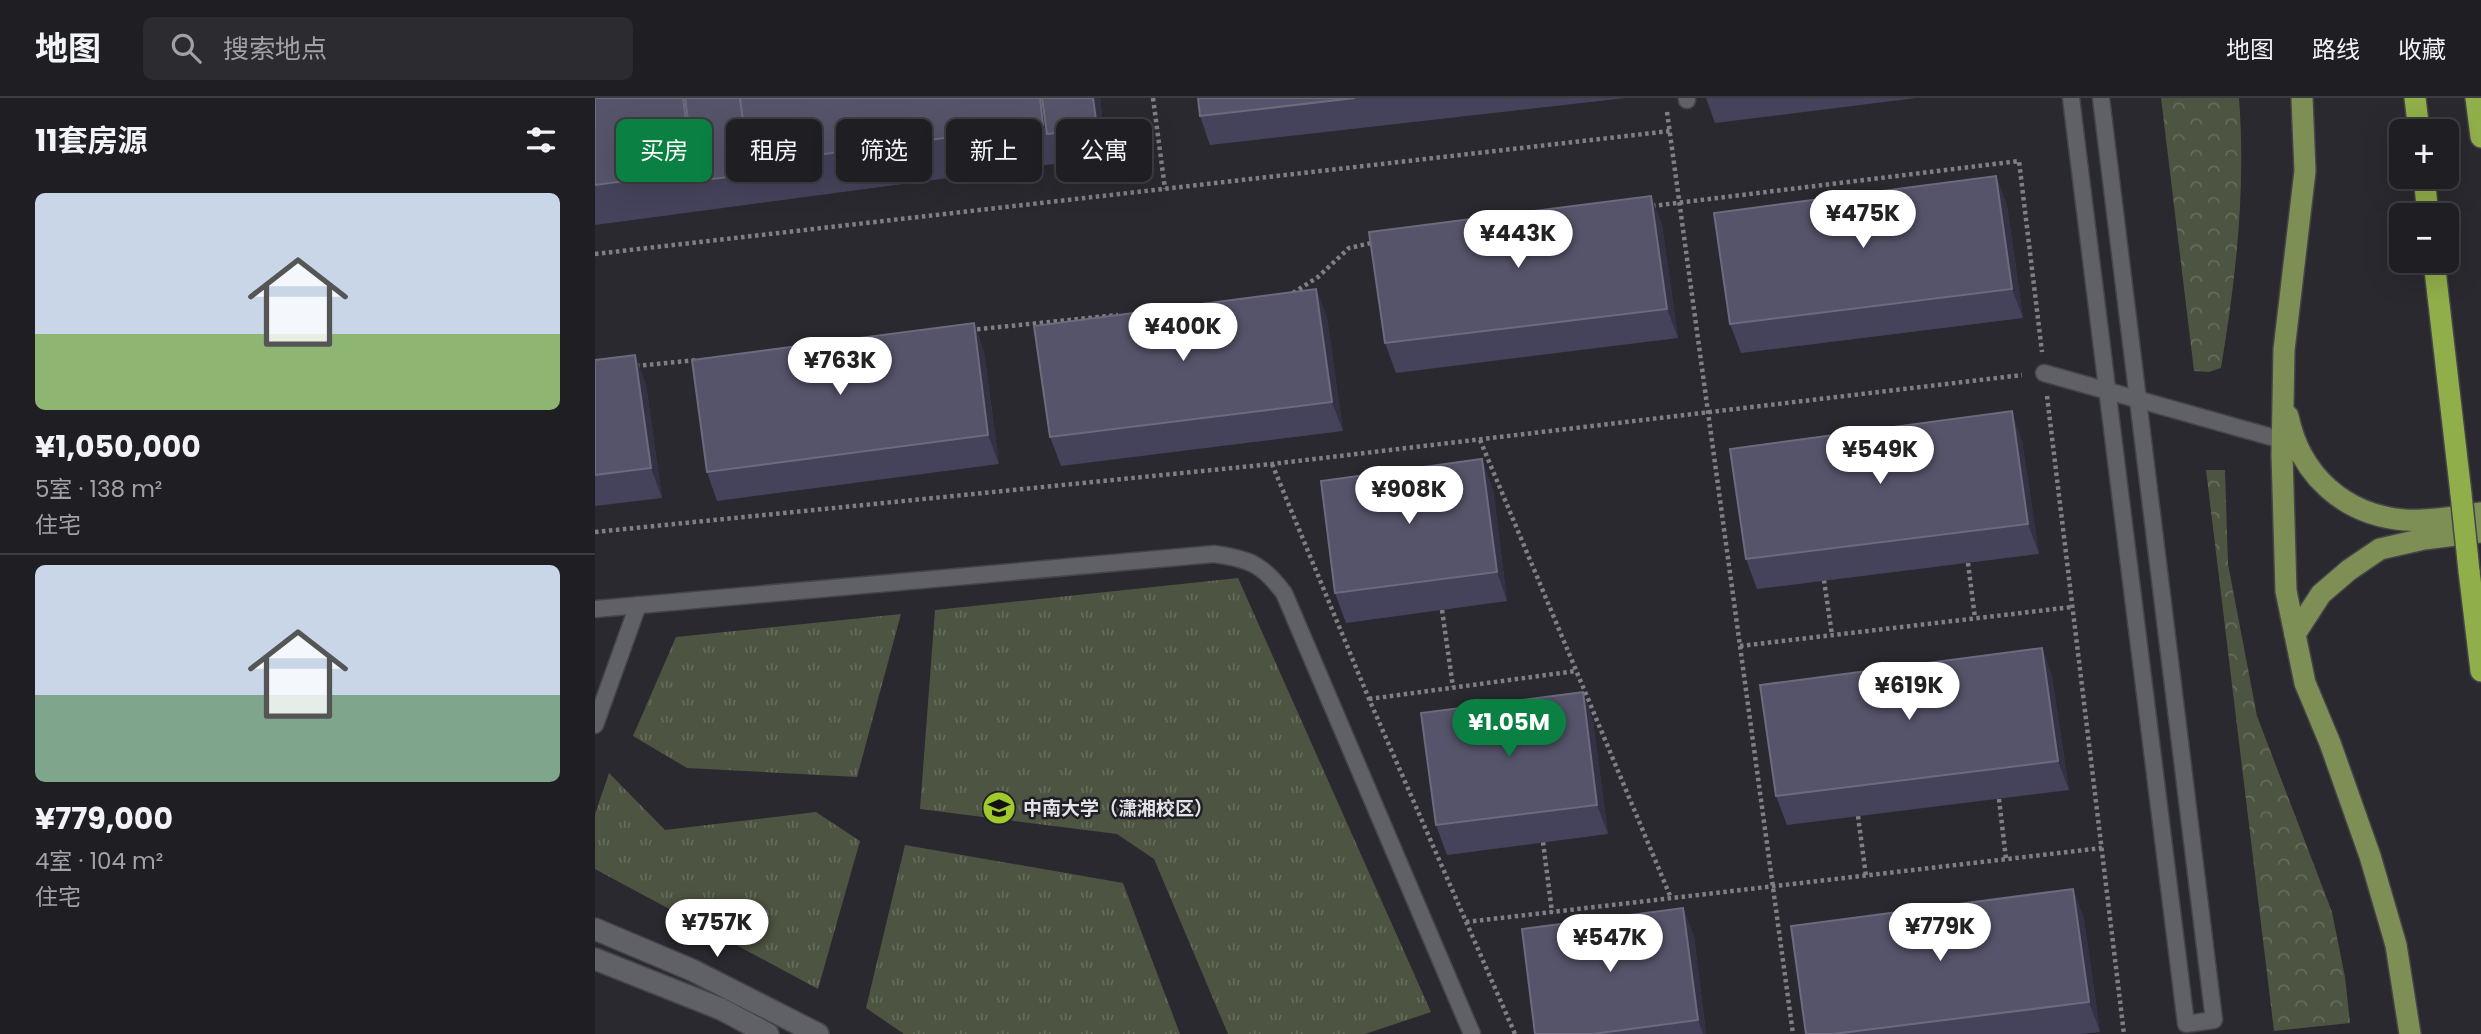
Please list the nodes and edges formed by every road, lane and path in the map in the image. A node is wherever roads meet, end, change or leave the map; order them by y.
1 (1153, 98) edge
2 (2071, 98) edge
3 (2101, 98) edge
4 (2302, 98) edge
5 (2415, 98) edge
6 (2476, 98) edge
7 (1667, 109) dead end
8 (2418, 119) edge
9 (1669, 131) junction
10 (2481, 137) edge
11 (1165, 189) junction
12 (1679, 203) junction
13 (1639, 208) edge
14 (1384, 241) edge
15 (595, 254) edge
16 (2435, 273) edge
17 (1286, 295) edge
18 (1122, 314) edge
19 (969, 331) edge
20 (706, 359) edge
21 (623, 368) edge
22 (2044, 373) junction
23 (2283, 389) junction
24 (2107, 391) junction
25 (2138, 400) junction
26 (1708, 413) junction
27 (1480, 440) junction
28 (2282, 440) junction
29 (1272, 464) junction
30 (2481, 513) edge
31 (595, 532) edge
32 (2481, 532) edge
33 (1968, 563) dead end
34 (1824, 580) dead end
35 (638, 605) junction
36 (2073, 607) junction
37 (595, 609) edge
38 (1441, 610) dead end
39 (1975, 618) junction
40 (2295, 634) junction
41 (1832, 635) junction
42 (1740, 646) junction
43 (1576, 671) junction
44 (2481, 671) edge
45 (1453, 687) junction
46 (1369, 699) junction
47 (595, 725) edge
48 (1999, 799) dead end
49 (1858, 816) dead end
50 (1543, 842) dead end
51 (2102, 848) junction
52 (2005, 859) junction
53 (1866, 876) junction
54 (1773, 886) junction
55 (1671, 898) junction
56 (1552, 912) junction
57 (1466, 922) junction
58 (595, 929) edge
59 (595, 959) edge
60 (768, 1034) edge
61 (818, 1034) edge
62 (1472, 1034) edge
63 (1515, 1034) edge
64 (1793, 1034) edge
65 (2125, 1034) edge
66 (2410, 1034) edge

1 - 11 path
2 - 24 lane
3 - 25 lane
4 - 23 main road
5 - 8 highway
6 - 10 highway
7 - 9 path
9 - 11 path
9 - 12 path
11 - 15 path
12 - 13 path
12 - 22 path
12 - 26 path
14 - 17 path
16 - 44 highway, bridge
18 - 19 path
20 - 21 path
22 - 24 lane
22 - 26 path
22 - 36 path
23 - 28 main road
23 - 30 main road
24 - 25 lane
24 - 25 lane
25 - 28 lane
26 - 27 path
26 - 42 path
27 - 29 path
27 - 43 path
28 - 40 main road
29 - 31 path
29 - 46 path
32 - 40 main road
33 - 39 path
34 - 41 path
35 - 37 lane
35 - 47 lane
35 - 62 lane
36 - 39 path
36 - 51 path
38 - 45 path
39 - 41 path
40 - 66 main road
41 - 42 path
42 - 54 path
43 - 45 path
43 - 55 path
45 - 46 path
46 - 57 path
48 - 52 path
49 - 53 path
50 - 56 path
51 - 52 path
51 - 65 path
52 - 53 path
53 - 54 path
54 - 55 path
54 - 64 path
55 - 56 path
56 - 57 path
57 - 63 path
58 - 61 street
59 - 60 street

